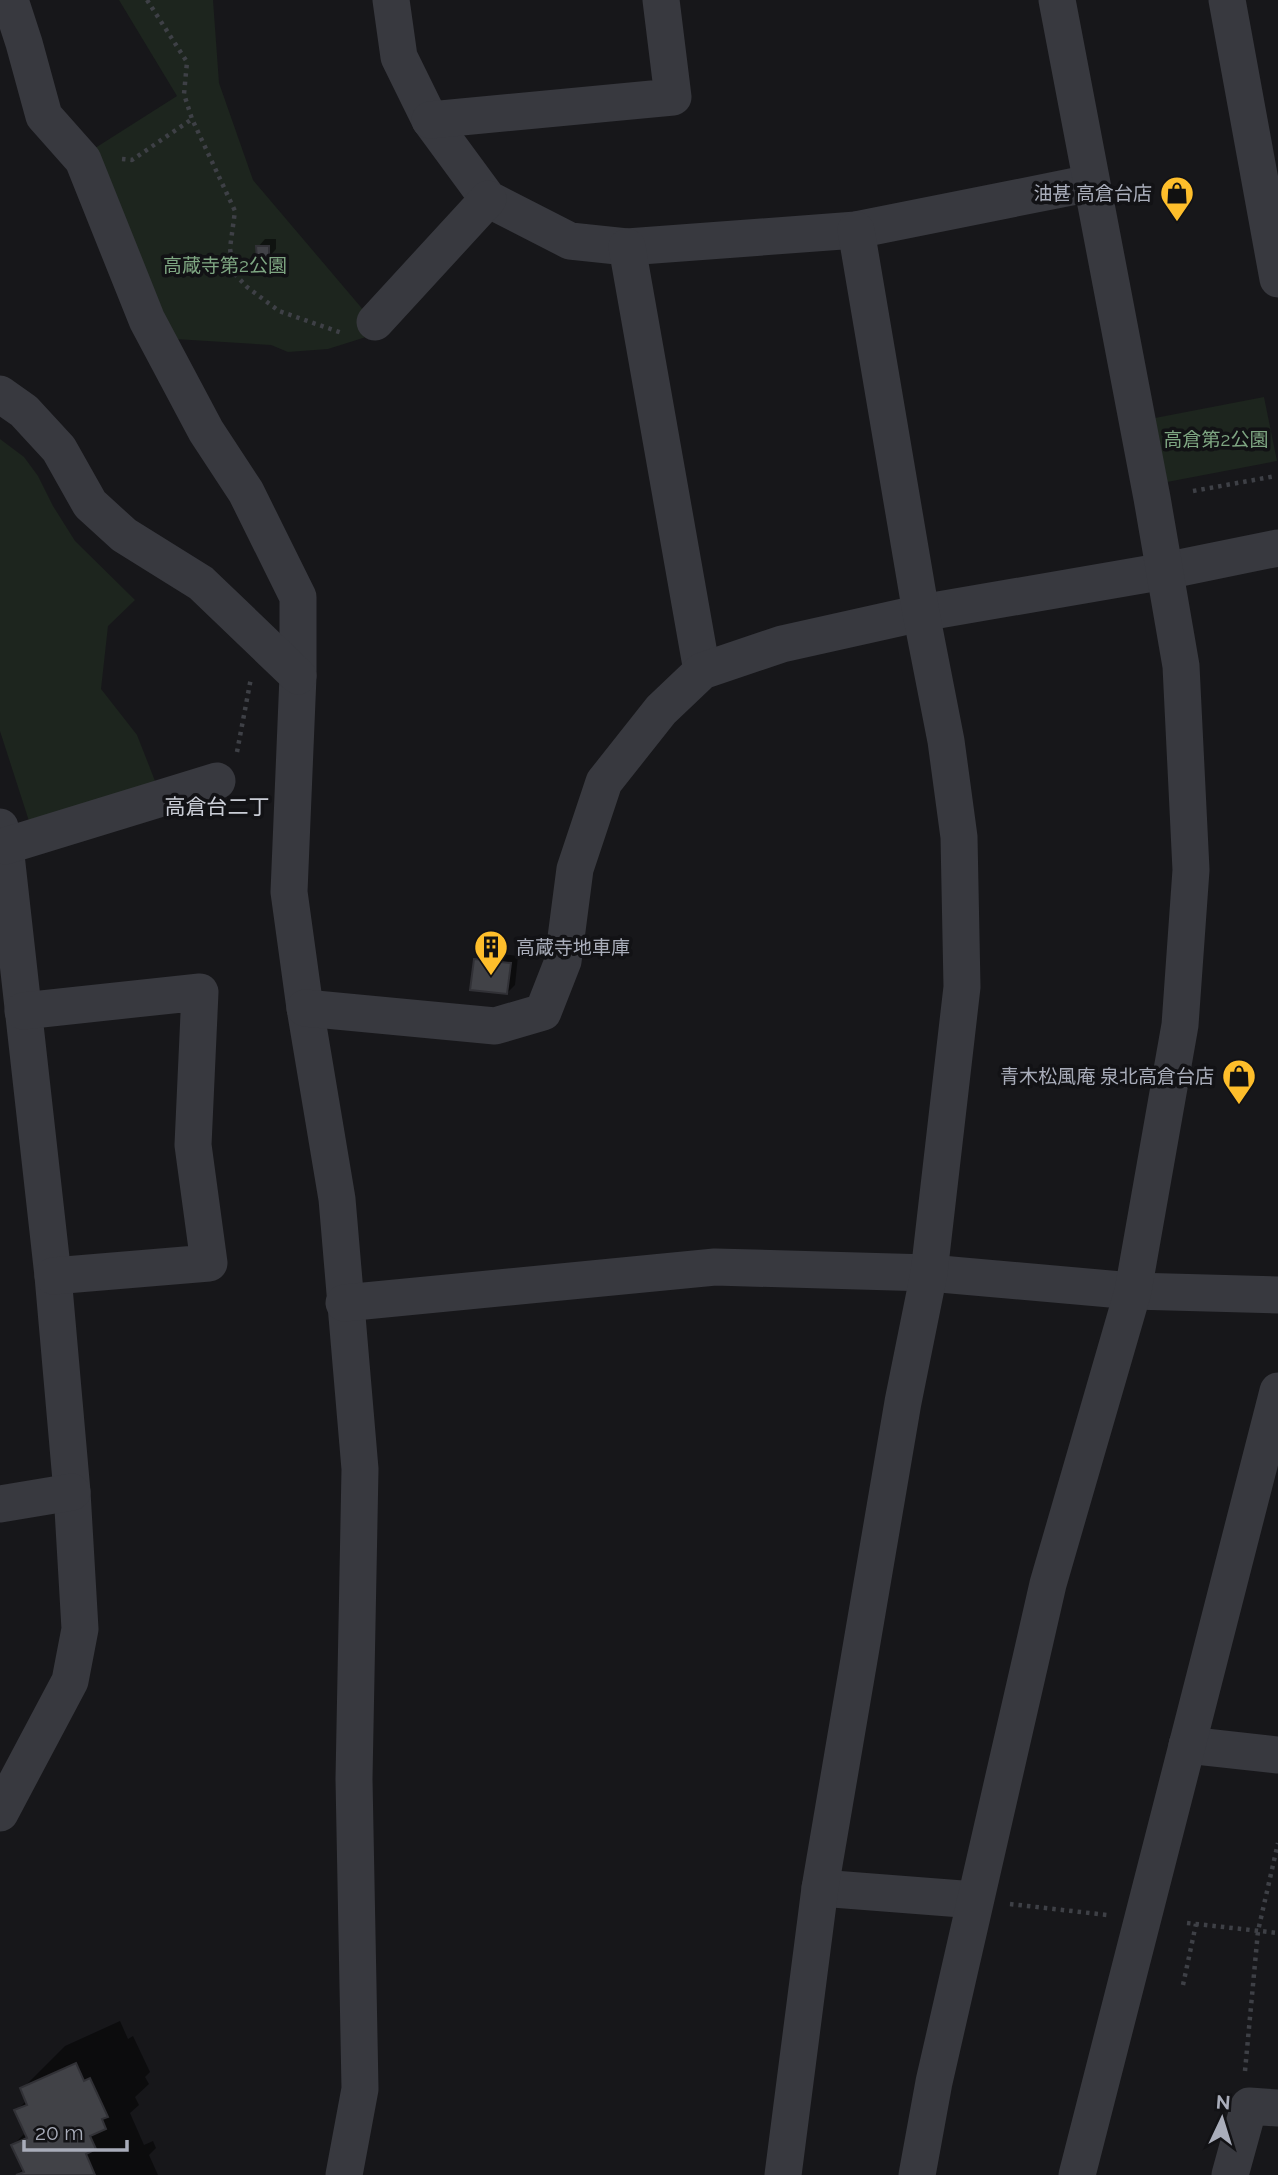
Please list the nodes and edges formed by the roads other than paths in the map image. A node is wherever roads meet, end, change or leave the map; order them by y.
1 (10, 0) edge
2 (391, 0) edge
3 (661, 0) edge
4 (1057, 0) edge
5 (1227, 0) edge
6 (430, 120) junction
7 (1265, 143) edge
8 (1091, 183) junction
9 (488, 199) junction
10 (856, 230) junction
11 (627, 247) junction
12 (1278, 279) edge
13 (376, 322) road end
14 (0, 394) edge
15 (1278, 548) edge
16 (1164, 571) junction
17 (921, 613) junction
18 (702, 671) junction
19 (298, 676) junction
20 (217, 781) road end
21 (3, 836) edge
22 (305, 1008) junction
23 (23, 1012) junction
24 (929, 1273) junction
25 (53, 1276) junction
26 (1133, 1291) junction
27 (1278, 1295) edge
28 (344, 1303) junction
29 (1278, 1391) edge
30 (72, 1492) junction
31 (0, 1504) edge
32 (1187, 1745) junction
33 (1278, 1755) edge
34 (9, 1779) edge
35 (0, 1813) edge
36 (820, 1888) junction
37 (975, 1900) junction
38 (1264, 2107) edge
39 (344, 2175) edge
40 (783, 2175) edge
41 (917, 2175) edge
42 (1077, 2175) edge
43 (1230, 2175) edge

1 - 19 street
2 - 6 street
3 - 6 street
4 - 8 street
5 - 7 street
6 - 9 street
7 - 12 street
8 - 10 street
8 - 16 street
9 - 11 street
9 - 13 street
10 - 11 street
10 - 17 street
11 - 18 street
14 - 19 street
15 - 16 street
16 - 17 street
16 - 26 street
17 - 18 street
17 - 24 street
18 - 22 street
19 - 22 street
20 - 21 street
21 - 23 street
22 - 28 street
23 - 25 street
23 - 25 street
24 - 26 street
24 - 28 street
24 - 36 street
25 - 30 street
26 - 27 street
26 - 37 street
28 - 39 street
29 - 32 street
30 - 31 street
30 - 34 street
32 - 33 street
32 - 42 street
34 - 35 street
36 - 37 street
36 - 40 street
37 - 41 street
38 - 43 street

